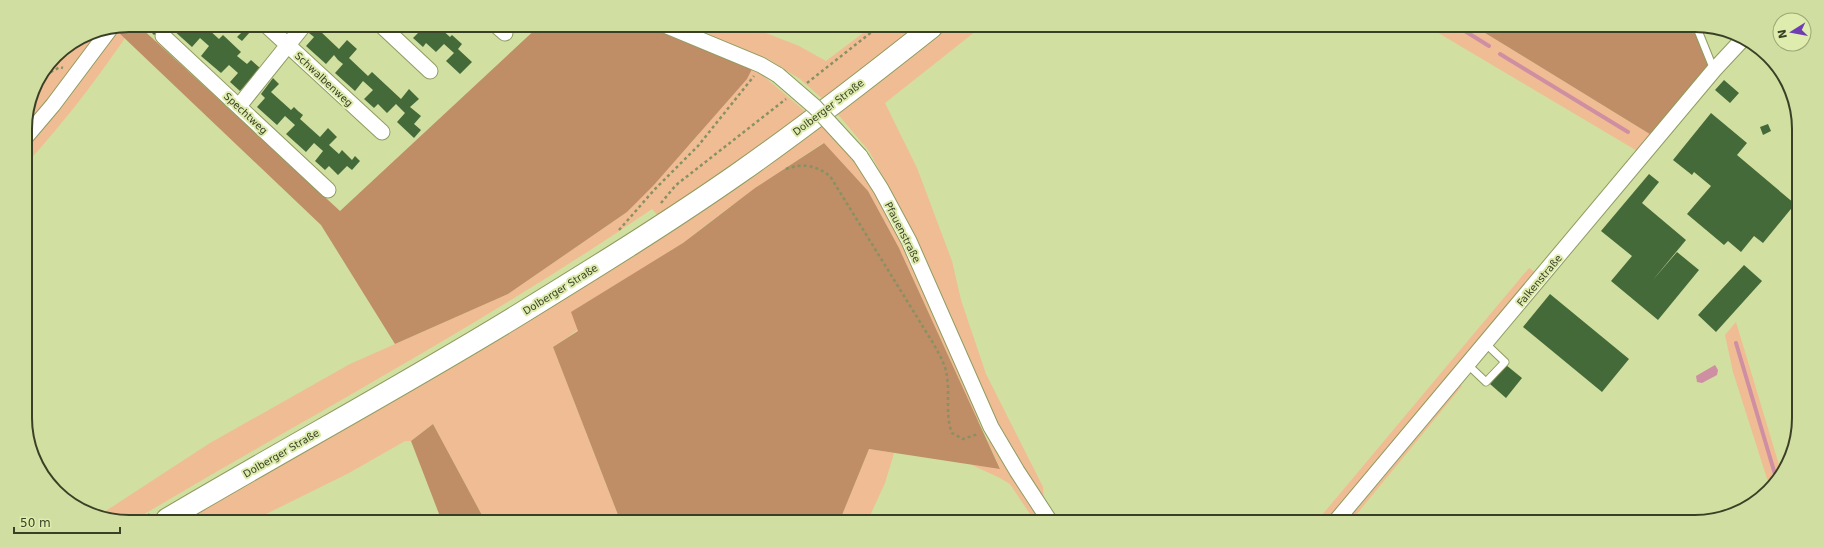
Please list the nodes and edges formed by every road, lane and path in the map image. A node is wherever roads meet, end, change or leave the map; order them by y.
1 (273, 32) edge
2 (299, 32) edge
3 (388, 32) edge
4 (681, 32) edge
5 (872, 32) edge
6 (926, 32) edge
7 (1699, 32) edge
8 (106, 35) edge
9 (163, 36) dead end
10 (1739, 43) edge
11 (288, 46) junction
12 (761, 65) junction
13 (1714, 70) junction
14 (430, 71) dead end
15 (50, 72) edge
16 (75, 76) junction
17 (806, 84) dead end
18 (789, 97) dead end
19 (239, 106) junction
20 (32, 130) edge
21 (382, 132) dead end
22 (786, 169) dead end
23 (328, 190) dead end
24 (657, 208) dead end
25 (618, 232) dead end
26 (1485, 343) junction
27 (1466, 364) junction
28 (991, 427) junction
29 (161, 515) edge
30 (1046, 515) edge
31 (1341, 515) edge

1 - 11 street, Schwalbenweg
2 - 11 street
3 - 14 street
4 - 12 street, Pfauenstraße
5 - 17 path
6 - 29 main road, Dolberger Straße
7 - 13 lane
8 - 16 street
9 - 19 street, Spechtweg
10 - 13 street, Falkenstraße
11 - 19 street
11 - 21 street, Schwalbenweg
12 - 25 path
12 - 28 street, Pfauenstraße, bridge
13 - 26 street, Falkenstraße
15 - 16 path
16 - 20 street
18 - 24 path
19 - 23 street, Spechtweg
22 - 28 path
26 - 27 street, Falkenstraße
26 - 27 lane
27 - 31 street, Falkenstraße
28 - 30 street, Pfauenstraße

